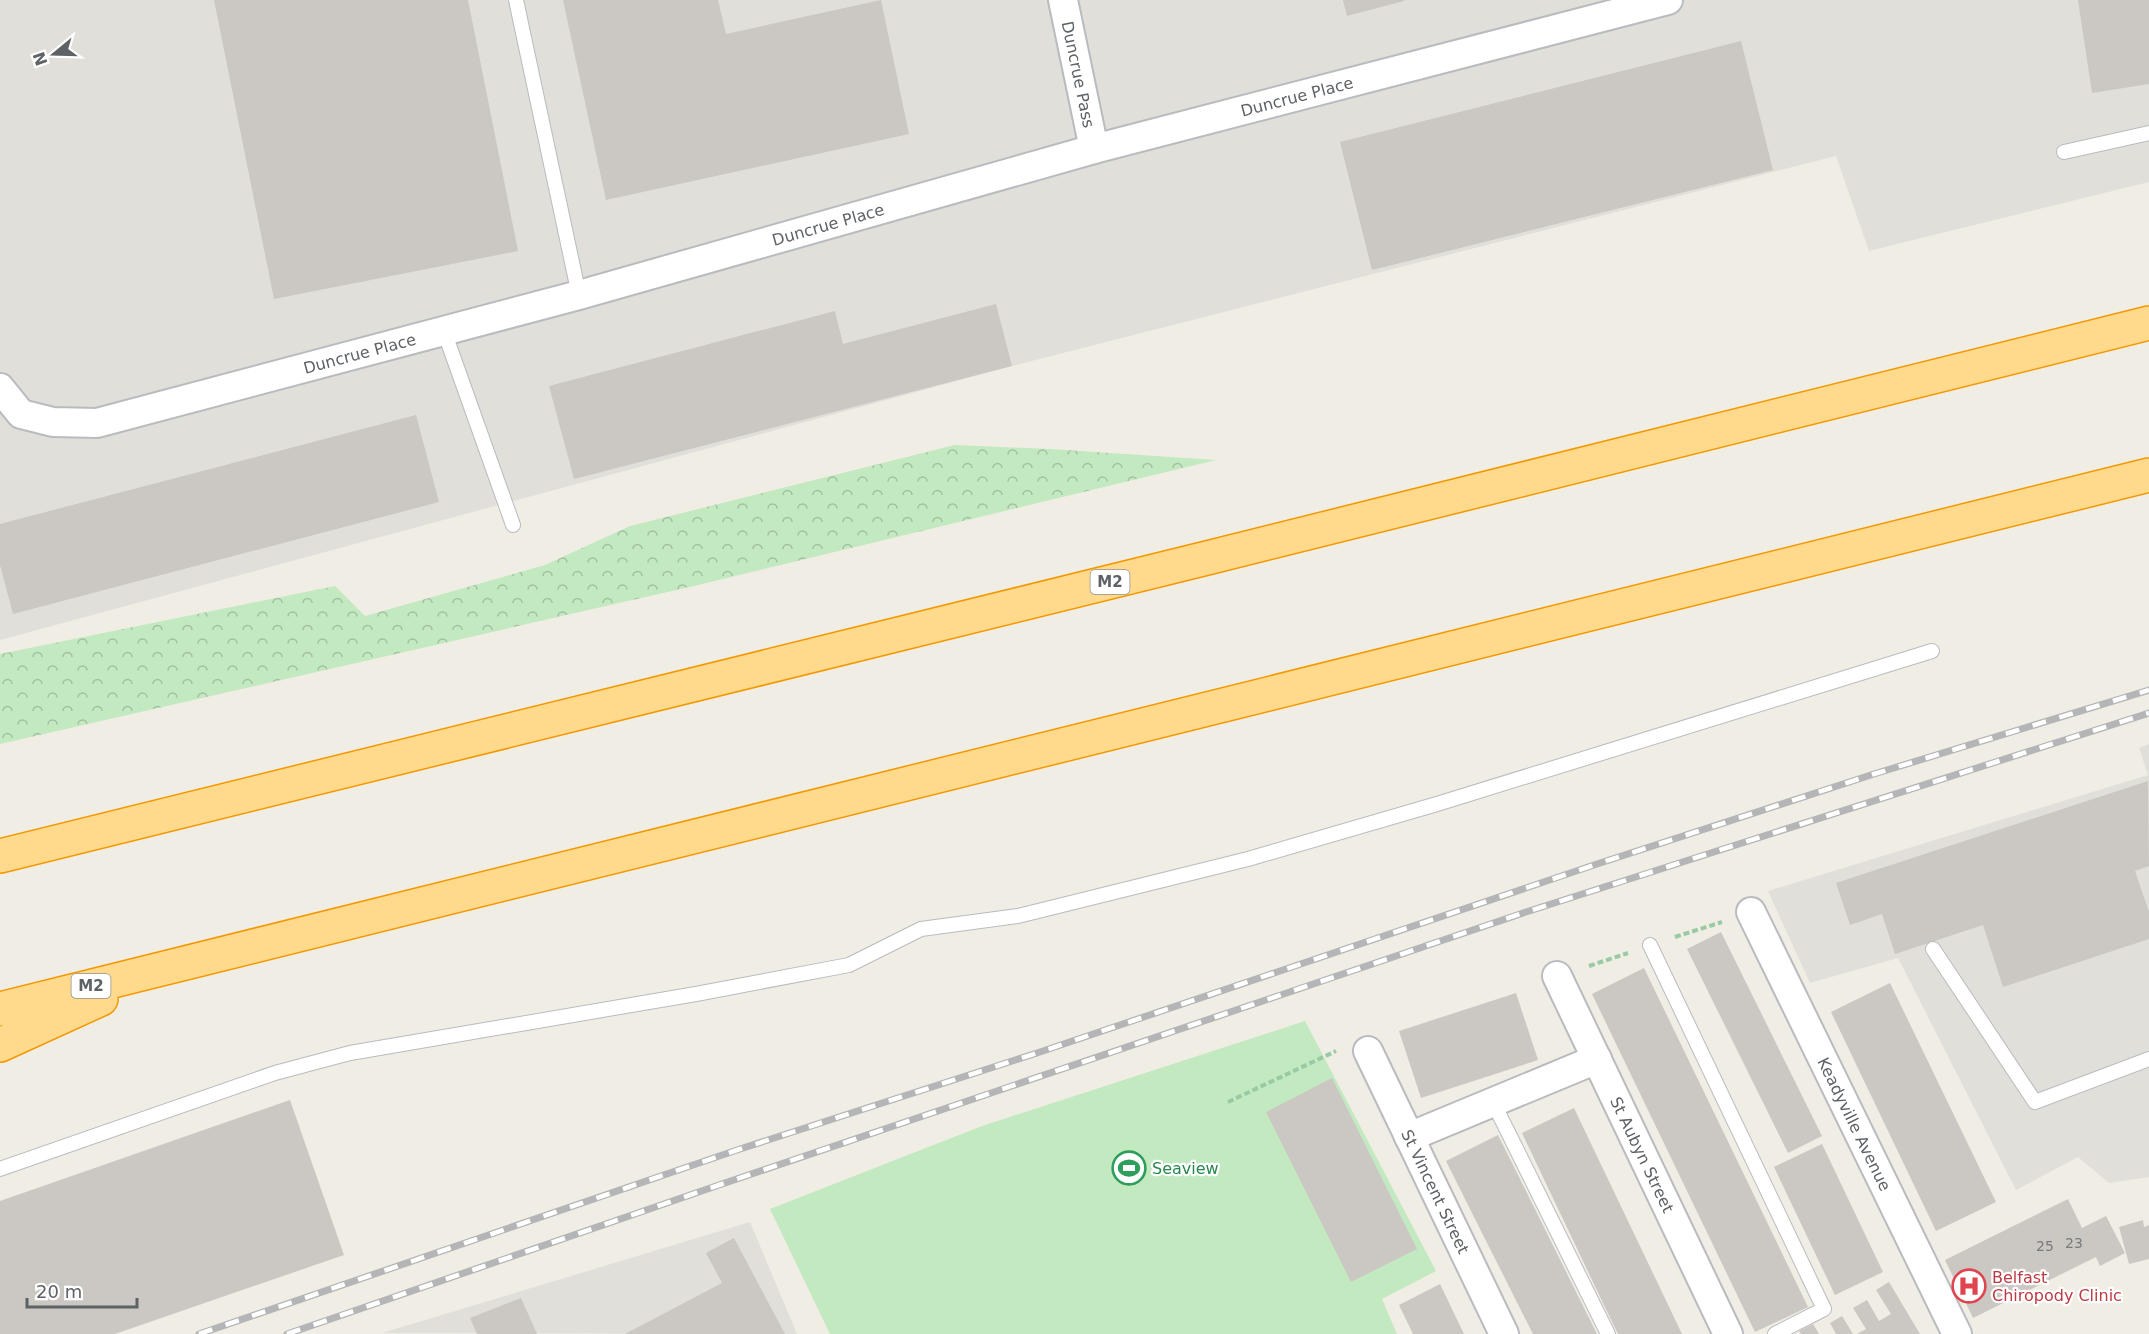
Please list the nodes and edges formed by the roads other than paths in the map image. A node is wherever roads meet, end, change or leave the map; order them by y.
1 (516, 0) edge
2 (1063, 0) edge
3 (1668, 0) edge
4 (1635, 4) edge
5 (2149, 133) edge
6 (1094, 149) junction
7 (2064, 152) dead end
8 (579, 295) junction
9 (2149, 323) edge
10 (444, 331) junction
11 (0, 388) edge
12 (2149, 475) edge
13 (513, 525) dead end
14 (1932, 651) dead end
15 (71, 838) junction
16 (0, 839) edge
17 (0, 855) edge
18 (1751, 912) dead end
19 (1650, 945) dead end
20 (1933, 949) dead end
21 (182, 963) junction
22 (1557, 976) dead end
23 (0, 1009) edge
24 (0, 1045) edge
25 (1368, 1051) road end
26 (1597, 1059) junction
27 (2149, 1059) edge
28 (1493, 1102) junction
29 (1409, 1137) junction
30 (0, 1169) edge
31 (1504, 1334) edge
32 (1608, 1334) edge
33 (1728, 1334) edge
34 (1775, 1334) edge
35 (1957, 1334) edge

1 - 8 lane
2 - 6 street, Duncrue Pass
3 - 4 street, Duncrue Place
4 - 6 street, Duncrue Place
5 - 7 lane
6 - 8 street, Duncrue Place
8 - 10 street, Duncrue Place
9 - 15 highway, M2
10 - 11 street, Duncrue Place
10 - 13 lane
12 - 21 highway, M2
14 - 30 lane
15 - 16 highway
15 - 17 highway, M2
18 - 35 street, Keadyville Avenue
19 - 34 lane
20 - 27 lane
21 - 23 highway, M2
21 - 24 highway
22 - 26 street, St Aubyn Street
25 - 29 street, St Vincent Street
26 - 28 street
26 - 33 street, St Aubyn Street
28 - 29 street
28 - 32 lane
29 - 31 street, St Vincent Street

